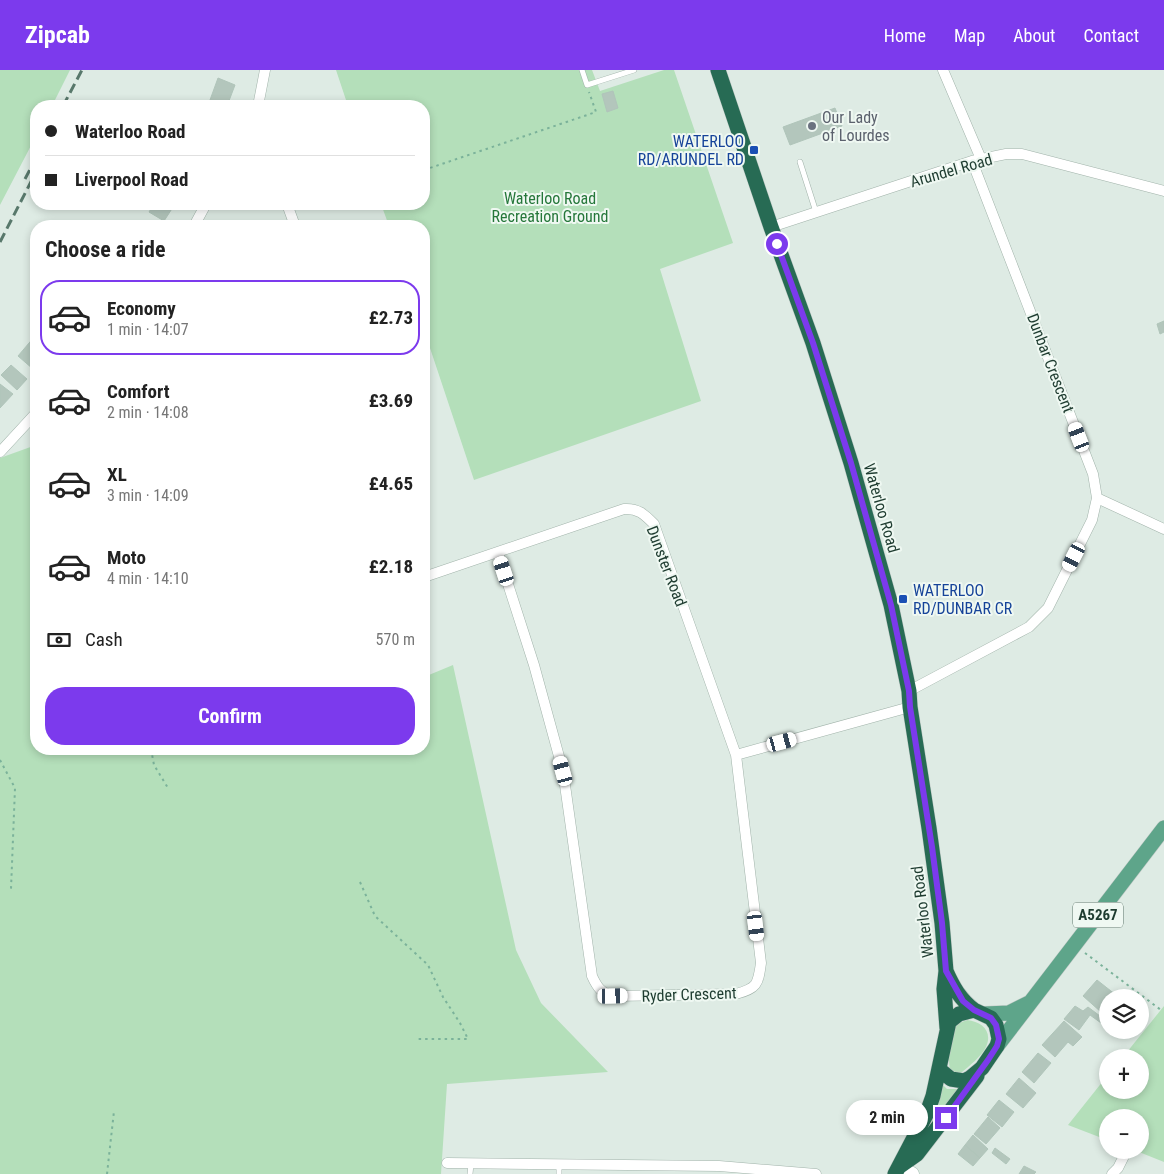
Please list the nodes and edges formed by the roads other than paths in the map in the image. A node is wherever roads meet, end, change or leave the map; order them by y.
1 (265, 70) edge
2 (582, 70) edge
3 (634, 70) edge
4 (718, 70) edge
5 (943, 70) edge
6 (259, 100) edge
7 (977, 160) junction
8 (800, 162) dead end
9 (1164, 191) edge
10 (816, 213) junction
11 (771, 227) junction
12 (30, 420) edge
13 (0, 452) edge
14 (1097, 498) junction
15 (1164, 528) edge
16 (498, 553) junction
17 (430, 575) edge
18 (909, 691) junction
19 (910, 707) junction
20 (736, 756) junction
21 (1164, 828) edge
22 (946, 971) junction
23 (1030, 1002) junction
24 (979, 1012) junction
25 (946, 1028) junction
26 (997, 1046) junction
27 (982, 1068) junction
28 (940, 1070) junction
29 (1122, 1159) edge
30 (447, 1164) dead end
31 (470, 1169) edge
32 (559, 1170) edge
33 (901, 1171) edge
34 (816, 1174) edge
35 (1112, 1174) edge

1 - 6 street
2 - 3 lane
4 - 11 highway, Waterloo Road
5 - 7 street, Dunbar Crescent
7 - 9 street, Arundel Road
7 - 10 street, Arundel Road
7 - 14 street, Dunbar Crescent
8 - 10 lane
10 - 11 street, Arundel Road
11 - 18 highway, Waterloo Road
12 - 13 street
14 - 15 street
14 - 18 street, Dunbar Crescent
16 - 17 street, Dunster Road
16 - 20 street, Dunster Road
16 - 20 street, Ryder Crescent
18 - 19 highway, Waterloo Road
19 - 20 street
19 - 22 highway, Waterloo Road
21 - 23 main road, A5267
22 - 24 highway, Waterloo Road
22 - 25 highway, Waterloo Road
23 - 24 main road, A5267
23 - 26 main road, A5267
24 - 25 highway
24 - 26 highway
25 - 28 highway
26 - 27 highway
27 - 28 highway
27 - 33 highway
28 - 33 highway
29 - 35 street
30 - 31 street
31 - 32 street
32 - 34 street

